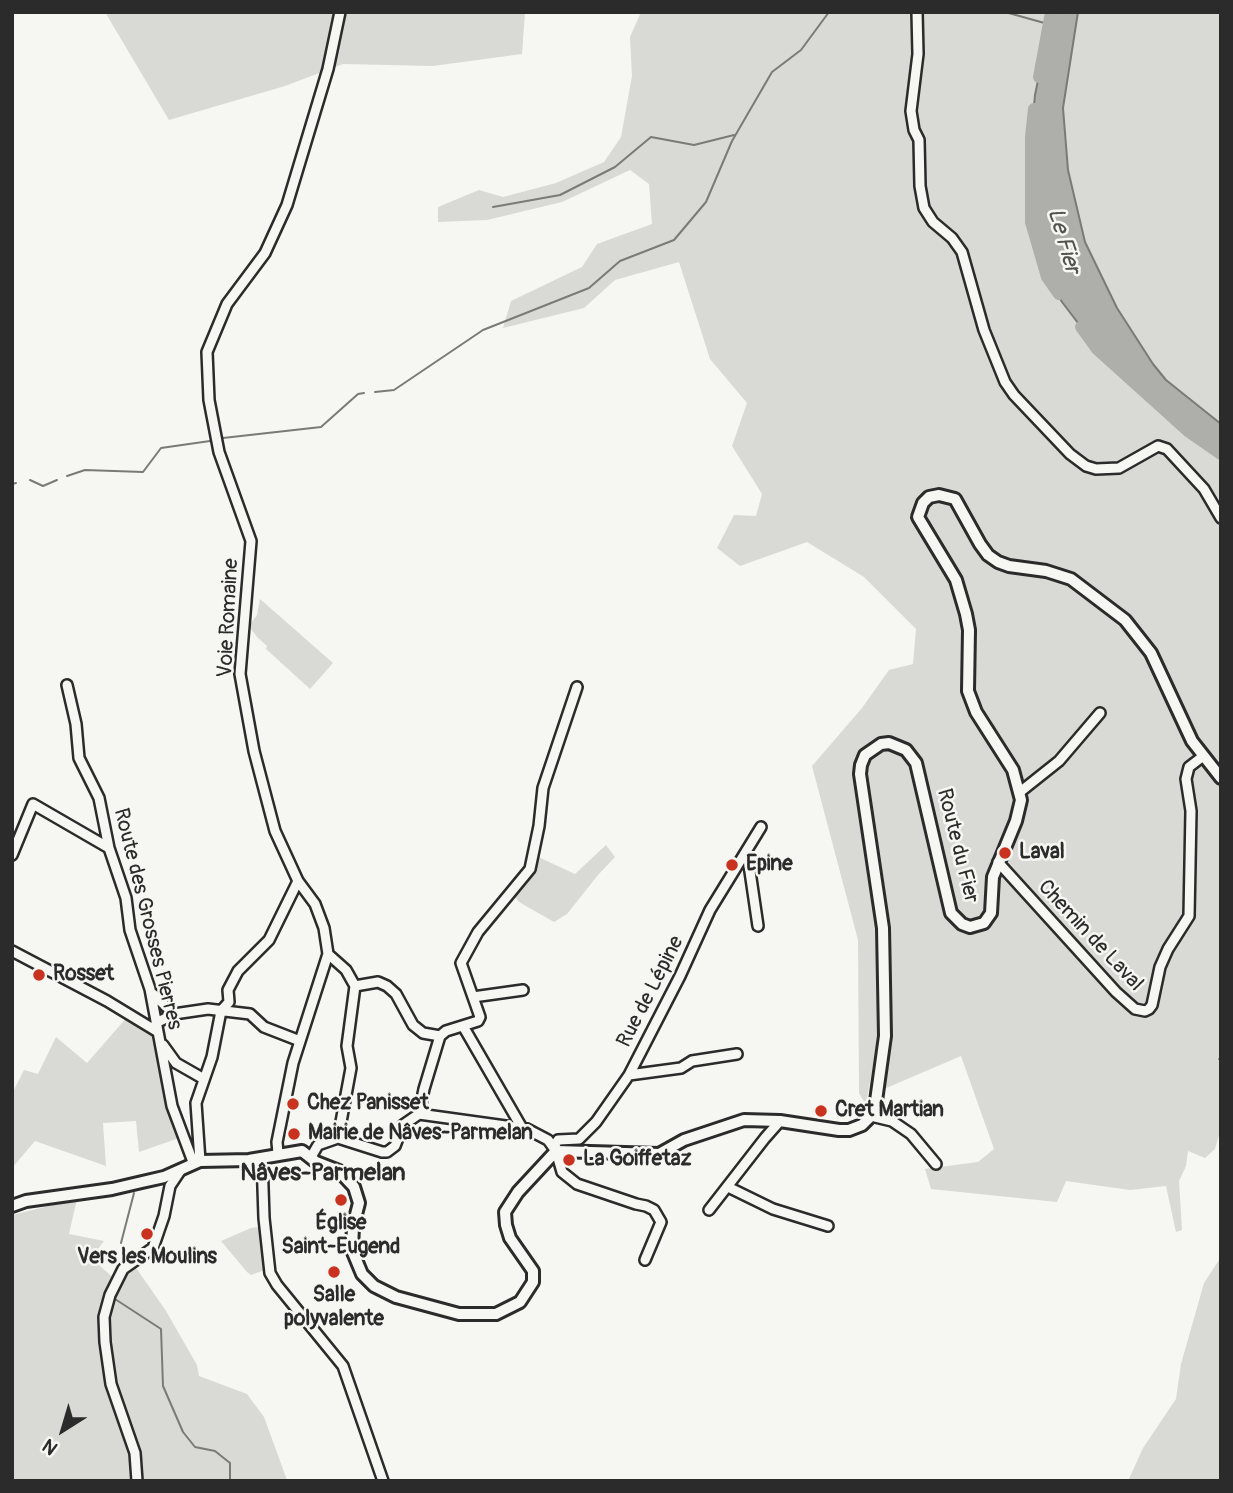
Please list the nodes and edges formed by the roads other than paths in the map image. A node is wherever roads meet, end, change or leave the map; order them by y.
1 (340, 12) edge
2 (917, 12) edge
3 (1221, 518) edge
4 (67, 685) dead end
5 (578, 687) dead end
6 (1100, 713) dead end
7 (1202, 757) junction
8 (1221, 778) edge
9 (1020, 792) junction
10 (761, 827) dead end
11 (109, 848) junction
12 (747, 851) junction
13 (12, 855) edge
14 (998, 862) junction
15 (298, 881) junction
16 (758, 926) dead end
17 (12, 951) edge
18 (328, 954) junction
19 (355, 986) junction
20 (150, 989) junction
21 (523, 990) dead end
22 (473, 997) junction
23 (221, 1011) junction
24 (174, 1014) junction
25 (463, 1026) junction
26 (158, 1032) junction
27 (440, 1035) junction
28 (300, 1041) junction
29 (737, 1054) dead end
30 (629, 1075) junction
31 (204, 1079) junction
32 (419, 1114) junction
33 (871, 1116) junction
34 (780, 1121) junction
35 (522, 1128) junction
36 (338, 1138) junction
37 (556, 1151) junction
38 (278, 1153) junction
39 (311, 1157) junction
40 (262, 1158) junction
41 (192, 1163) junction
42 (936, 1164) dead end
43 (728, 1187) junction
44 (12, 1206) edge
45 (709, 1210) dead end
46 (828, 1226) dead end
47 (645, 1260) dead end
48 (137, 1481) edge
49 (383, 1481) edge

1 - 15 street, Voie Romaine
2 - 3 street
4 - 11 street, Route des Grosses Pierres
5 - 22 street
6 - 9 street
7 - 8 main road
7 - 9 main road
7 - 14 street, Chemin de Laval
9 - 14 main road, Route du Fier
10 - 12 street, Rue de Lépine
11 - 13 street
11 - 20 street, Route des Grosses Pierres
12 - 16 street
12 - 30 street, Rue de Lépine
14 - 33 main road, Route du Fier
15 - 18 street, Voie Romaine
15 - 23 street
17 - 26 street
18 - 19 street
18 - 28 street, Voie Romaine
19 - 27 street
19 - 36 street
20 - 24 street
20 - 26 street, Route des Grosses Pierres
21 - 22 street
22 - 25 street
23 - 24 street
23 - 28 street
23 - 31 street
24 - 26 street
25 - 27 street
25 - 35 street
26 - 31 street
26 - 41 street, Route des Grosses Pierres
27 - 32 street
28 - 38 street, Voie Romaine
29 - 30 street
30 - 37 street, Rue de Lépine
31 - 41 street
32 - 35 street
32 - 36 street
33 - 34 main road
33 - 42 street
34 - 37 main road
34 - 43 street
35 - 37 street
36 - 39 street
37 - 39 main road
37 - 47 street
38 - 39 main road
38 - 40 main road
40 - 41 main road
40 - 49 street
41 - 44 main road
41 - 48 street
43 - 45 street
43 - 46 street

